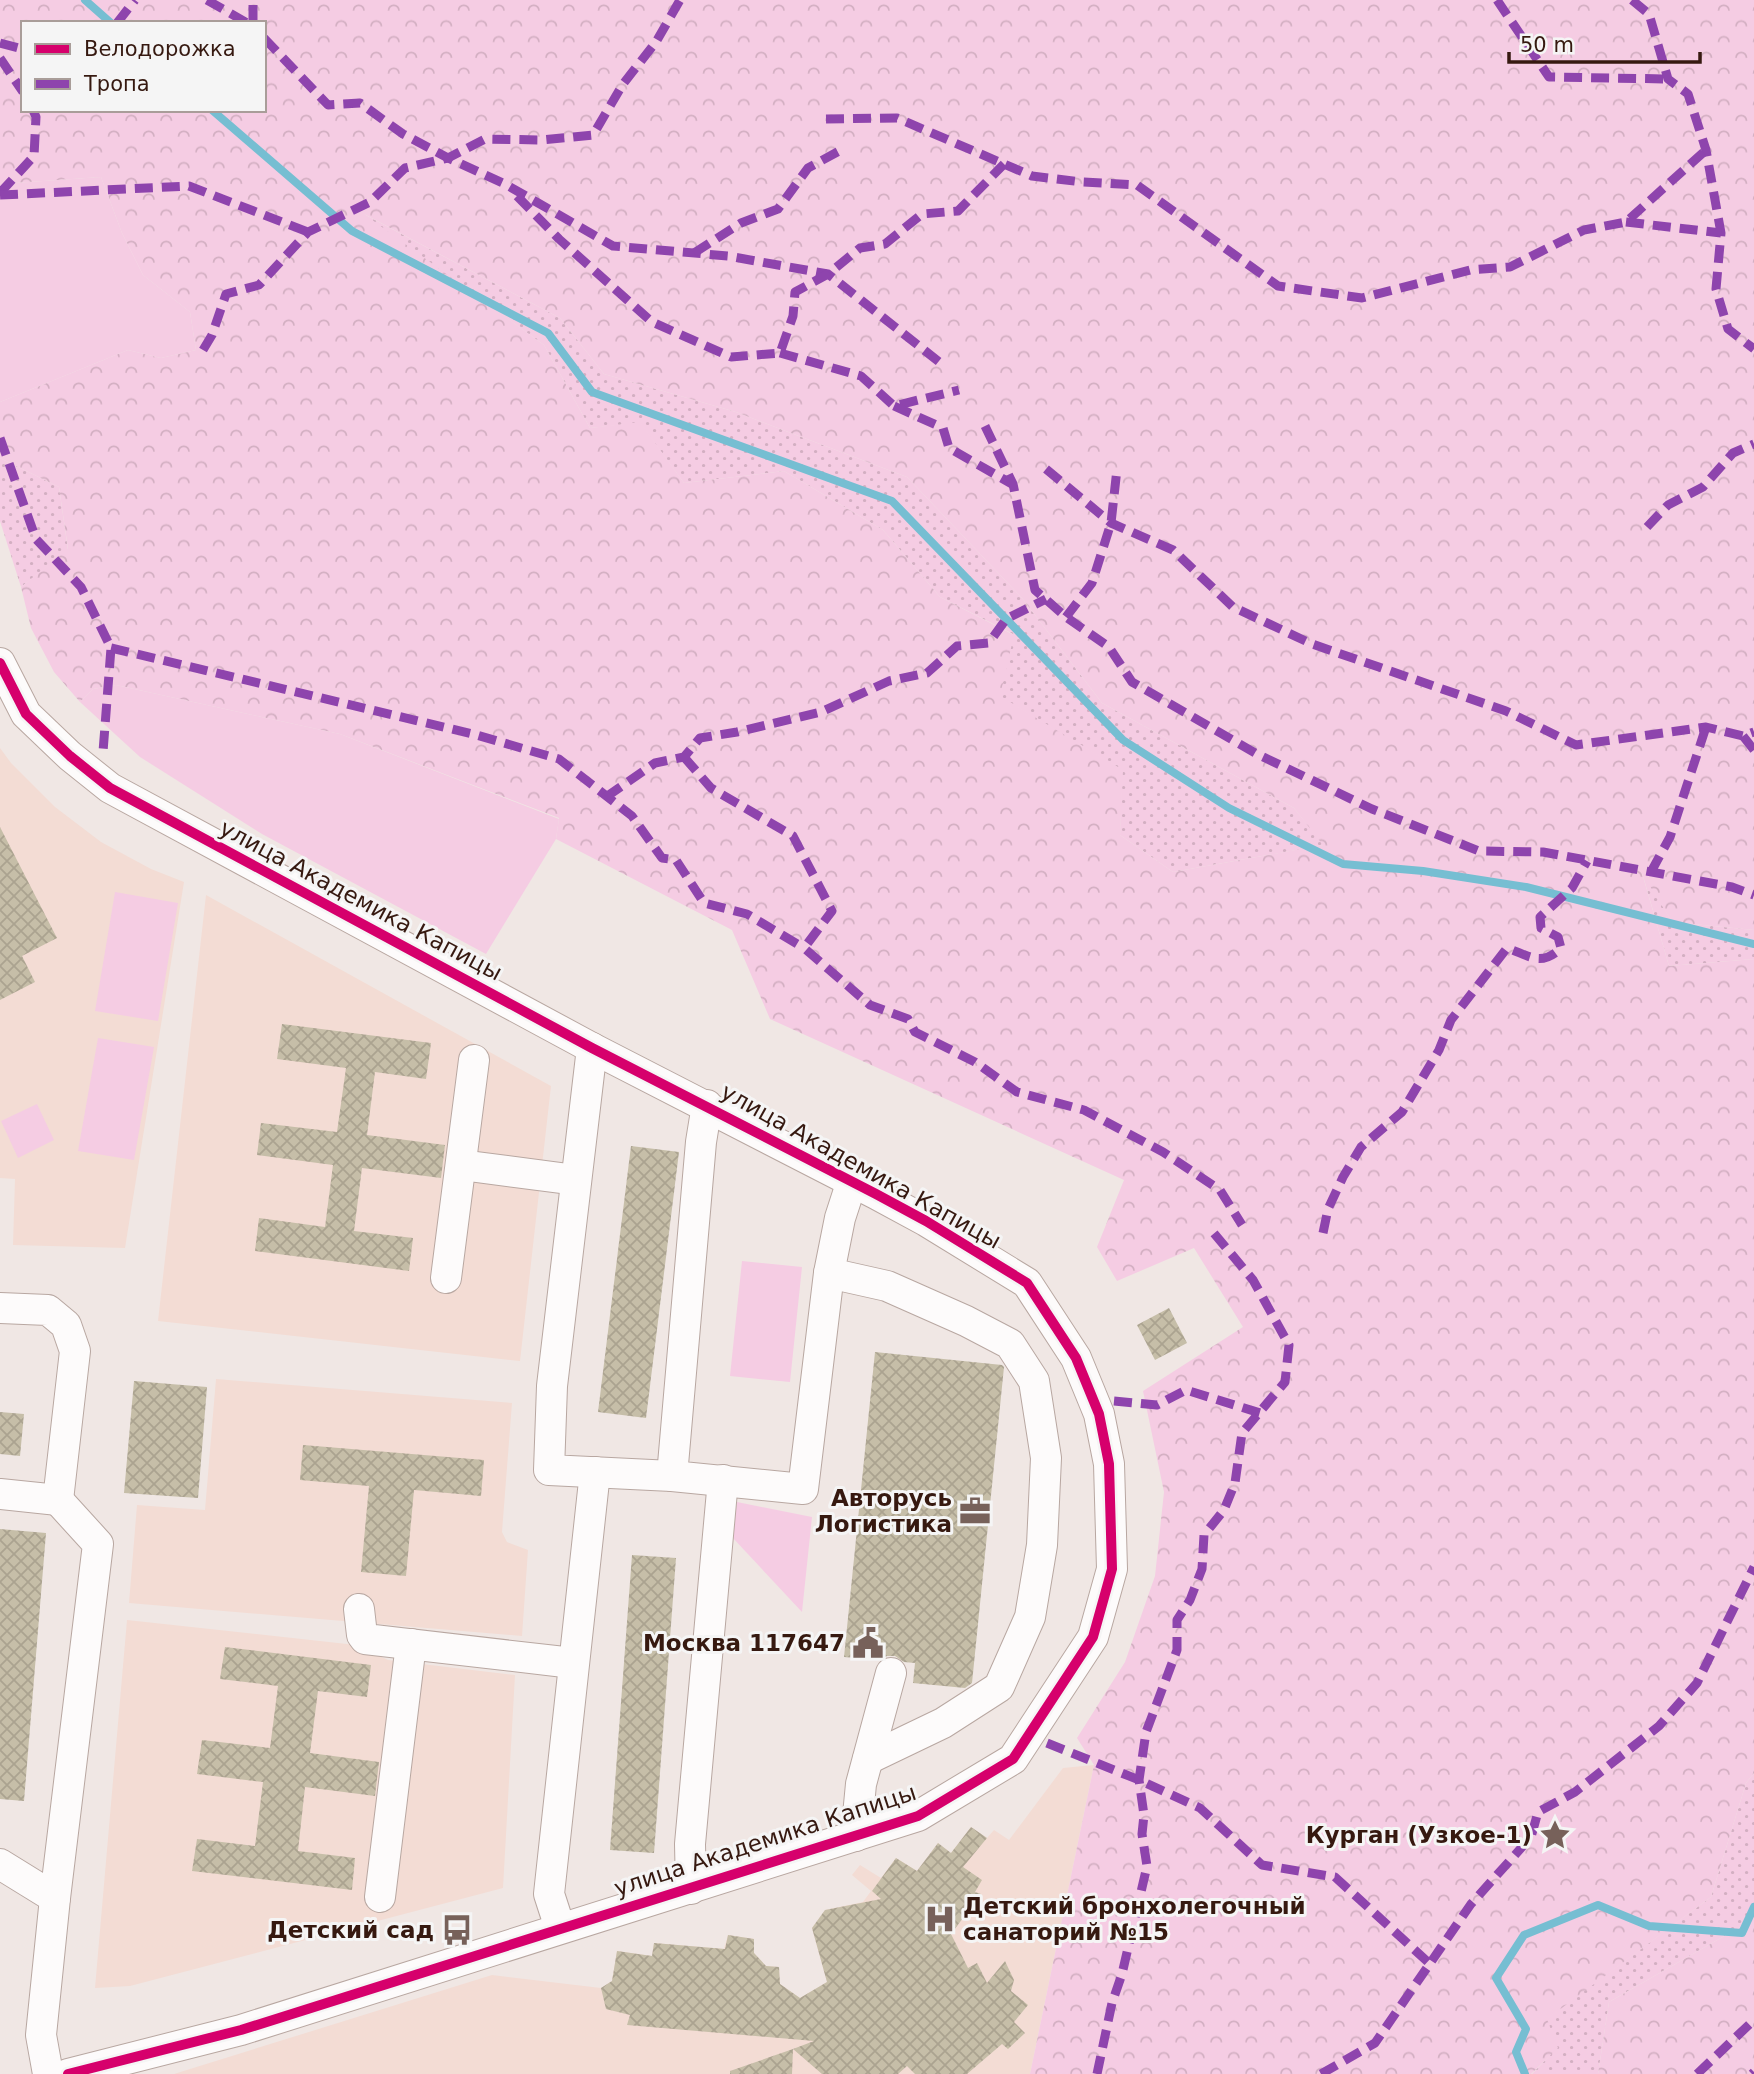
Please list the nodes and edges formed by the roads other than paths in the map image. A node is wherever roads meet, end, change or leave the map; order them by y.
1 (3, 678) edge
2 (592, 1048) junction
3 (474, 1060) dead end
4 (707, 1105) junction
5 (461, 1165) junction
6 (576, 1180) junction
7 (852, 1181) junction
8 (829, 1273) junction
9 (446, 1278) dead end
10 (0, 1308) edge
11 (1076, 1357) junction
12 (1034, 1381) junction
13 (595, 1472) junction
14 (672, 1476) junction
15 (723, 1480) junction
16 (0, 1494) edge
17 (58, 1500) junction
18 (359, 1609) dead end
19 (411, 1644) junction
20 (573, 1663) junction
21 (891, 1673) dead end
22 (867, 1759) junction
23 (856, 1836) junction
24 (0, 1864) edge
25 (691, 1889) junction
26 (380, 1897) dead end
27 (55, 1898) junction
28 (560, 1928) junction
29 (48, 2074) edge
30 (68, 2074) edge

1 - 2 street, улица Академика Капицы
2 - 4 street, улица Академика Капицы
2 - 6 street
3 - 5 street
4 - 7 street, улица Академика Капицы
4 - 14 street
5 - 6 street
5 - 9 street
6 - 13 street
7 - 8 street
7 - 11 street, улица Академика Капицы
8 - 12 street
8 - 15 street
10 - 17 street
11 - 12 street
11 - 23 street, улица Академика Капицы
12 - 22 street
13 - 14 street
13 - 20 street
14 - 15 street
15 - 25 street
16 - 17 street
17 - 27 street
18 - 19 street
19 - 20 street
19 - 26 street
20 - 28 street
21 - 22 street
22 - 23 street
23 - 25 street, улица Академика Капицы
24 - 27 street
25 - 28 street, улица Академика Капицы
27 - 29 street
28 - 30 street, улица Академика Капицы

